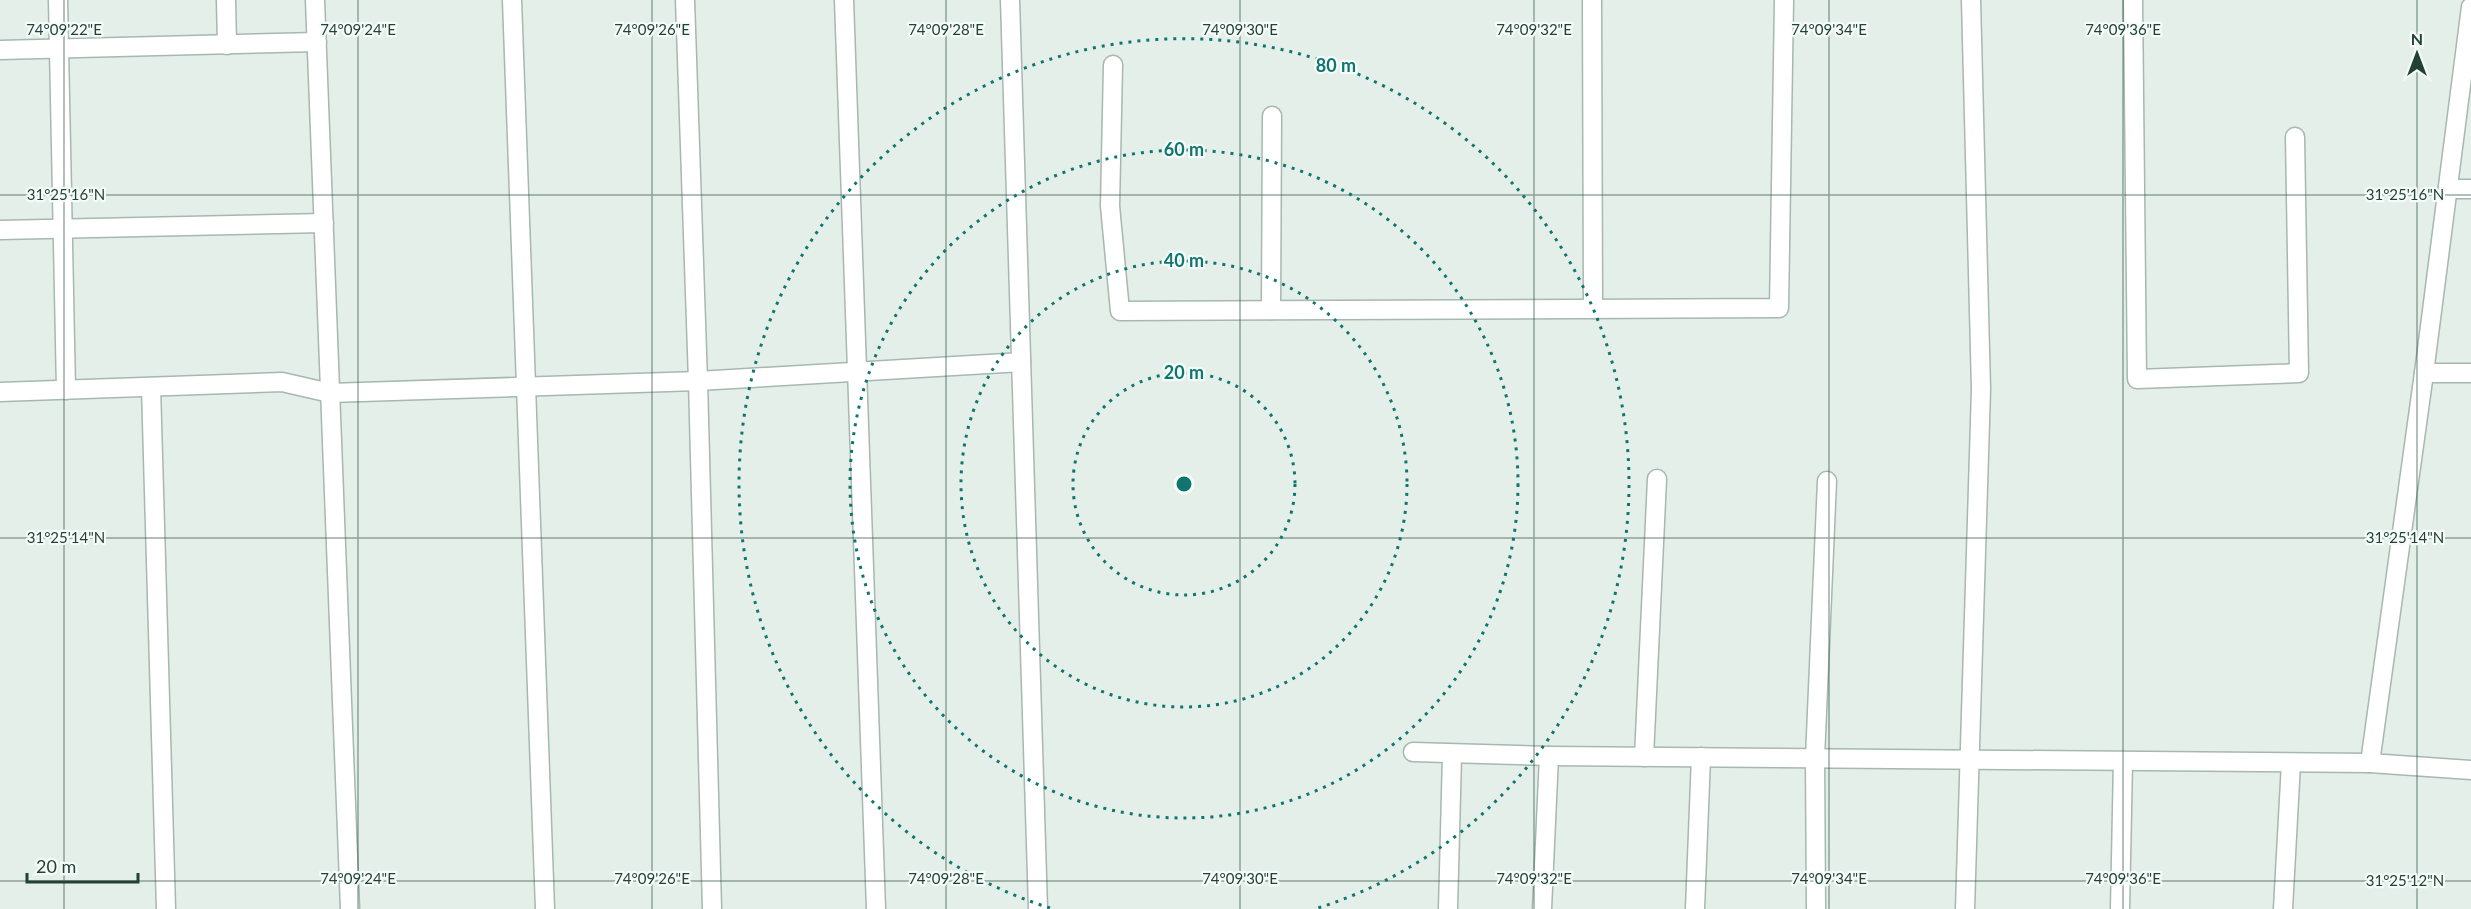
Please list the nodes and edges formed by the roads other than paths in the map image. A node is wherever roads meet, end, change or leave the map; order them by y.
1 (58, 0) edge
2 (226, 0) edge
3 (315, 0) edge
4 (512, 0) edge
5 (685, 0) edge
6 (844, 0) edge
7 (1010, 0) edge
8 (1592, 0) edge
9 (1784, 0) edge
10 (1971, 0) edge
11 (2133, 0) edge
12 (2471, 7) edge
13 (317, 42) junction
14 (227, 45) junction
15 (59, 48) junction
16 (0, 50) edge
17 (2467, 64) edge
18 (1113, 65) dead end
19 (1272, 116) dead end
20 (2295, 137) dead end
21 (2448, 189) junction
22 (2471, 189) edge
23 (324, 223) junction
24 (63, 228) junction
25 (0, 230) edge
26 (1593, 309) junction
27 (1271, 310) junction
28 (1021, 362) junction
29 (856, 371) junction
30 (2424, 373) junction
31 (2471, 373) edge
32 (698, 381) junction
33 (528, 386) junction
34 (151, 387) junction
35 (66, 390) junction
36 (0, 392) edge
37 (330, 393) junction
38 (1657, 479) dead end
39 (1827, 481) dead end
40 (1413, 752) dead end
41 (1452, 755) junction
42 (1549, 756) junction
43 (1644, 757) junction
44 (1701, 757) junction
45 (1815, 759) junction
46 (1969, 760) junction
47 (2123, 761) junction
48 (2290, 763) junction
49 (2370, 763) junction
50 (2471, 770) edge
51 (166, 909) edge
52 (350, 909) edge
53 (545, 909) edge
54 (712, 909) edge
55 (876, 909) edge
56 (1038, 909) edge
57 (1448, 909) edge
58 (1542, 909) edge
59 (1695, 909) edge
60 (1816, 909) edge
61 (1965, 909) edge
62 (2120, 909) edge
63 (2283, 909) edge

1 - 15 street
2 - 14 street
3 - 13 street
4 - 33 street
5 - 32 street
6 - 29 street
7 - 28 street
8 - 26 street
9 - 26 street
10 - 46 street
11 - 20 street
12 - 17 street
13 - 14 street
13 - 23 street
14 - 15 street
15 - 16 street
15 - 24 street
17 - 21 street
18 - 27 street
19 - 27 street
21 - 22 street
21 - 30 street
23 - 24 street
23 - 37 street
24 - 25 street
24 - 35 street
26 - 27 street
28 - 29 street
28 - 56 street
29 - 32 street
29 - 55 street
30 - 31 street
30 - 49 street
32 - 33 street
32 - 54 street
33 - 37 street
33 - 53 street
34 - 35 street
34 - 37 street
34 - 51 street
35 - 36 street
37 - 52 street
38 - 43 street
39 - 45 street
40 - 41 street
41 - 42 street
41 - 57 street
42 - 43 street
42 - 58 street
43 - 44 street
44 - 45 street
44 - 59 street
45 - 46 street
45 - 60 street
46 - 47 street
46 - 61 street
47 - 48 street
47 - 62 street
48 - 49 street
48 - 63 street
49 - 50 street

